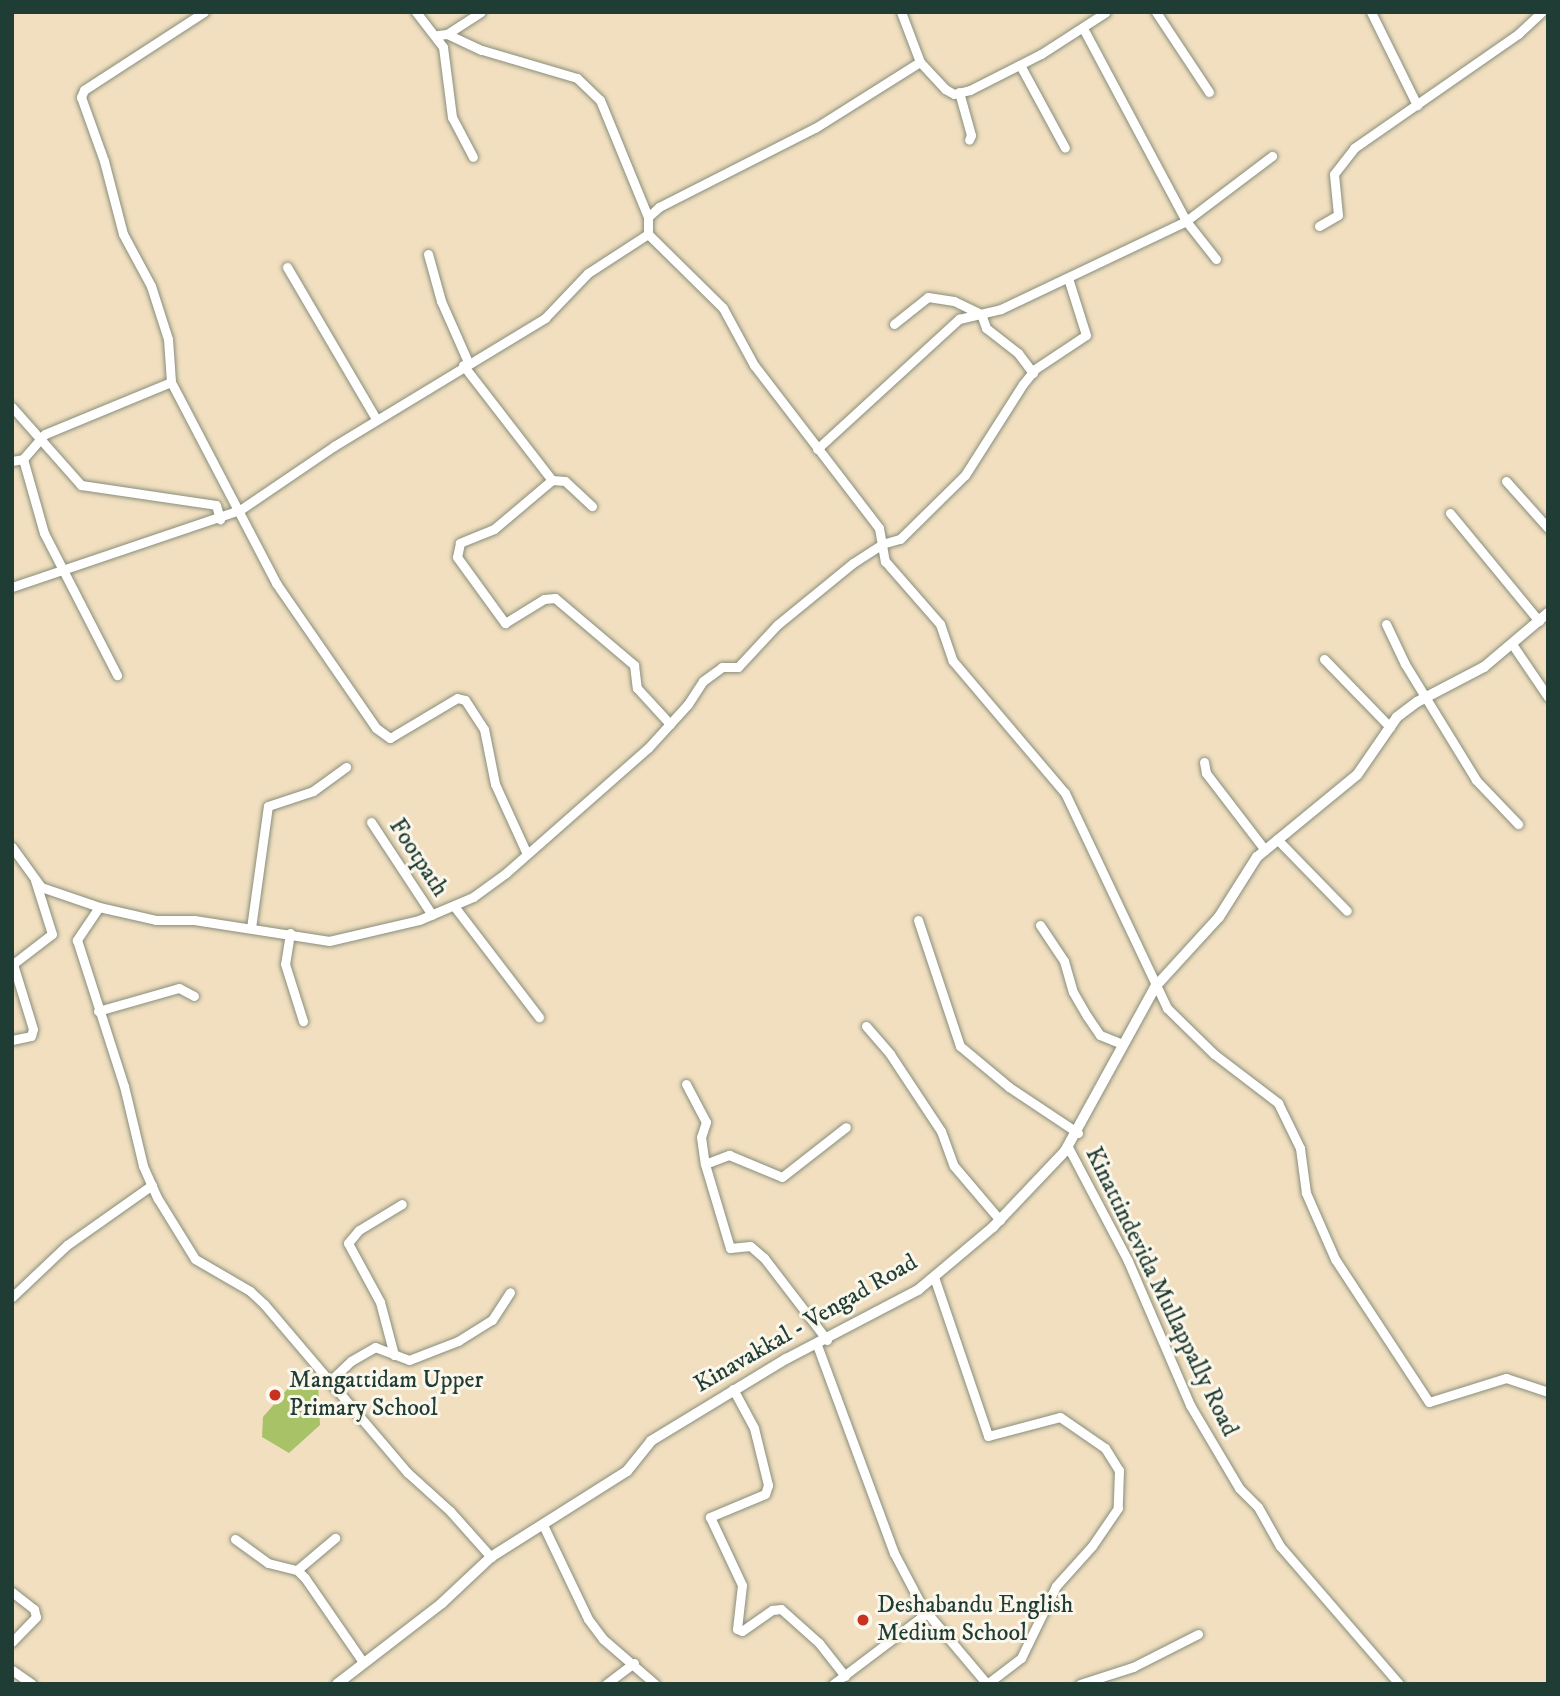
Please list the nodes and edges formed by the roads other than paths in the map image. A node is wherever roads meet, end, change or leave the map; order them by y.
1 (204, 12) edge
2 (416, 12) edge
3 (481, 12) edge
4 (901, 12) edge
5 (1106, 12) edge
6 (1156, 12) edge
7 (1371, 12) edge
8 (1542, 12) edge
9 (1084, 30) junction
10 (442, 35) junction
11 (920, 62) junction
12 (1020, 65) junction
13 (959, 92) junction
14 (1209, 92) dead end
15 (1417, 105) junction
16 (969, 140) dead end
17 (1065, 148) dead end
18 (1272, 156) dead end
19 (473, 158) dead end
20 (649, 217) junction
21 (1186, 221) junction
22 (1318, 226) dead end
23 (648, 234) junction
24 (428, 254) dead end
25 (1216, 259) dead end
26 (287, 267) dead end
27 (1068, 278) junction
28 (981, 314) junction
29 (894, 324) dead end
30 (466, 363) junction
31 (1032, 373) junction
32 (171, 382) junction
33 (12, 407) edge
34 (376, 419) junction
35 (40, 441) junction
36 (817, 449) junction
37 (23, 459) junction
38 (12, 461) edge
39 (552, 480) junction
40 (1506, 481) dead end
41 (592, 506) dead end
42 (240, 510) junction
43 (1450, 513) dead end
44 (220, 519) junction
45 (1548, 528) edge
46 (882, 544) junction
47 (65, 570) junction
48 (12, 587) edge
49 (1544, 619) edge
50 (1386, 624) dead end
51 (1512, 644) junction
52 (1324, 659) dead end
53 (117, 675) dead end
54 (1548, 697) edge
55 (1424, 698) junction
56 (670, 724) junction
57 (1390, 727) junction
58 (1204, 762) dead end
59 (346, 767) dead end
60 (371, 822) dead end
61 (1518, 824) dead end
62 (1277, 839) junction
63 (13, 850) edge
64 (1265, 850) junction
65 (527, 854) junction
66 (35, 878) junction
67 (454, 906) junction
68 (99, 907) junction
69 (1347, 911) dead end
70 (432, 915) junction
71 (918, 920) dead end
72 (1040, 925) dead end
73 (251, 928) junction
74 (290, 933) junction
75 (1155, 987) junction
76 (194, 996) dead end
77 (97, 1011) junction
78 (539, 1017) dead end
79 (303, 1021) dead end
80 (866, 1026) dead end
81 (12, 1041) edge
82 (1122, 1044) junction
83 (686, 1084) dead end
84 (846, 1127) dead end
85 (1077, 1133) junction
86 (1068, 1147) junction
87 (705, 1164) junction
88 (152, 1185) junction
89 (402, 1204) dead end
90 (1000, 1220) junction
91 (934, 1277) junction
92 (510, 1292) dead end
93 (12, 1297) edge
94 (822, 1343) junction
95 (394, 1355) junction
96 (329, 1382) junction
97 (733, 1389) junction
98 (1548, 1392) edge
99 (543, 1525) junction
100 (335, 1538) dead end
101 (235, 1539) dead end
102 (491, 1557) junction
103 (297, 1570) junction
104 (12, 1592) edge
105 (927, 1613) junction
106 (1198, 1634) dead end
107 (12, 1642) edge
108 (363, 1662) junction
109 (634, 1663) junction
110 (12, 1670) edge
111 (845, 1676) junction
112 (33, 1684) edge
113 (337, 1684) edge
114 (606, 1684) edge
115 (655, 1684) edge
116 (833, 1684) edge
117 (987, 1684) edge
118 (1080, 1684) edge
119 (1399, 1684) edge

1 - 32 street
2 - 10 street
3 - 10 street
4 - 11 street
5 - 9 street
6 - 14 street
7 - 15 street
8 - 15 street
9 - 12 street
9 - 21 street
10 - 19 street
10 - 20 street
11 - 13 street
11 - 20 street
12 - 13 street
12 - 17 street
13 - 16 street
15 - 22 street
18 - 21 street
20 - 23 street
21 - 25 street
21 - 27 street
23 - 30 street
23 - 36 street
24 - 30 street
26 - 34 street
27 - 28 street
27 - 31 street
28 - 29 street
28 - 31 street
28 - 36 street
30 - 34 street
30 - 39 street
31 - 46 street
32 - 35 street
32 - 42 street
33 - 35 street
34 - 42 street
35 - 37 street
35 - 44 street
36 - 46 street
37 - 38 street
37 - 47 street
39 - 41 street
39 - 56 street
40 - 45 street
42 - 44 street
42 - 65 street
43 - 49 street
44 - 47 street
46 - 56 street
46 - 75 street
47 - 48 street
47 - 53 street
49 - 51 main road, Kinavakkal - Vengad Road
50 - 55 street
51 - 54 street
51 - 55 main road, Kinavakkal - Vengad Road
52 - 57 street
55 - 57 main road, Kinavakkal - Vengad Road
55 - 61 street
56 - 65 street
57 - 62 main road, Kinavakkal - Vengad Road
58 - 64 street
59 - 73 street
60 - 70 street, Footpath
62 - 64 main road, Kinavakkal - Vengad Road
62 - 69 street
63 - 66 street
64 - 75 main road, Kinavakkal - Vengad Road
65 - 67 street
66 - 68 street
66 - 81 street
67 - 70 street
67 - 78 street
68 - 73 street
68 - 77 street
70 - 74 street
71 - 85 street
72 - 82 street
73 - 74 street
74 - 79 street
75 - 82 main road, Kinavakkal - Vengad Road
75 - 98 street
76 - 77 street
77 - 88 street
80 - 90 street
82 - 85 main road, Kinavakkal - Vengad Road
83 - 87 street
84 - 87 street
85 - 86 main road, Kinavakkal - Vengad Road
86 - 90 main road, Kinavakkal - Vengad Road
86 - 119 street, Kinattindevida Mullappally Road
87 - 94 street
88 - 93 street
88 - 96 street
89 - 95 street
90 - 91 main road, Kinavakkal - Vengad Road
91 - 94 main road, Kinavakkal - Vengad Road
91 - 117 street
92 - 95 street
94 - 97 main road, Kinavakkal - Vengad Road
94 - 105 street
95 - 96 street
96 - 102 street
97 - 99 main road, Kinavakkal - Vengad Road
97 - 111 street
99 - 102 main road, Kinavakkal - Vengad Road
99 - 109 street
100 - 103 street
101 - 103 street
102 - 108 main road, Kinavakkal - Vengad Road
103 - 108 street
104 - 107 street
105 - 111 street
105 - 117 street
106 - 118 street
108 - 113 main road, Kinavakkal - Vengad Road
109 - 114 street
109 - 115 street
110 - 112 street
111 - 116 street

